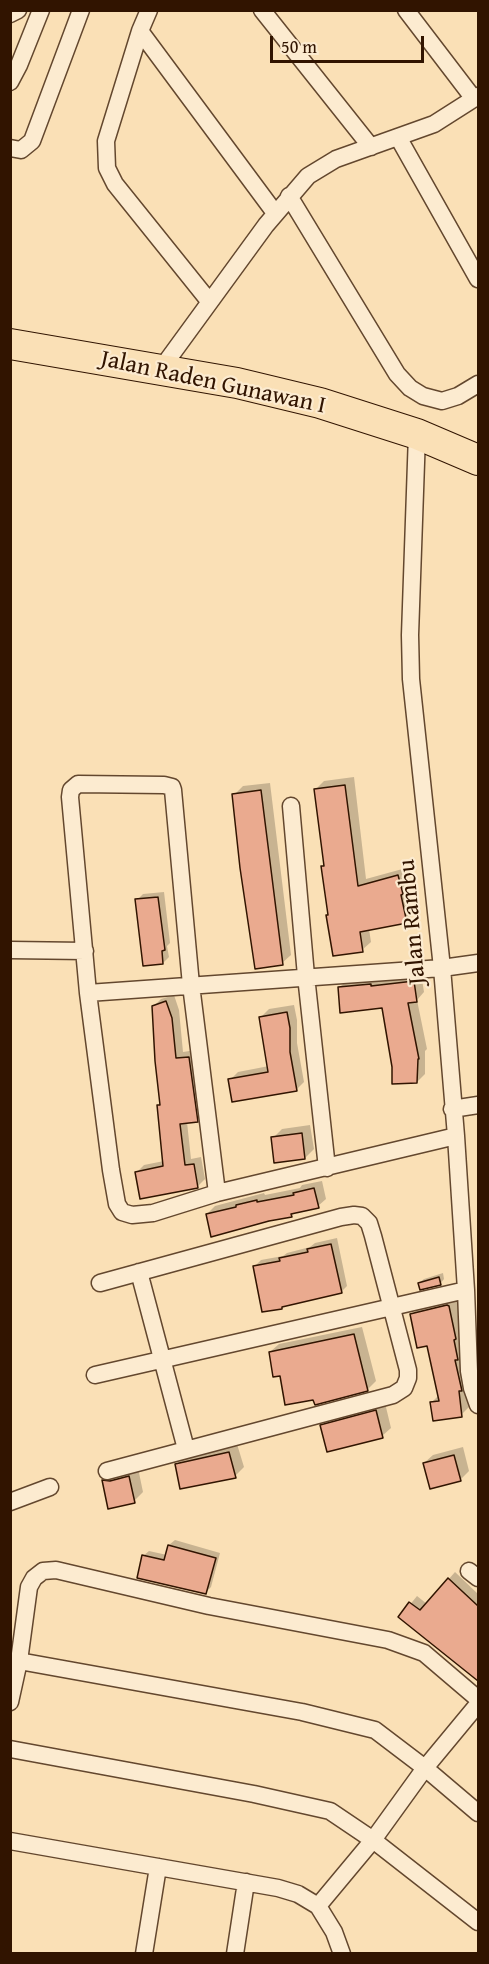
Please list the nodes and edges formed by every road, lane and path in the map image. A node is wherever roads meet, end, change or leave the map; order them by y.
1 (18, 10) edge
2 (41, 10) edge
3 (81, 10) edge
4 (149, 10) edge
5 (262, 10) edge
6 (406, 10) edge
7 (10, 14) edge
8 (140, 31) junction
9 (10, 82) edge
10 (476, 98) edge
11 (398, 137) junction
12 (372, 147) junction
13 (10, 148) edge
14 (289, 196) junction
15 (275, 213) junction
16 (478, 279) edge
17 (209, 302) junction
18 (10, 344) edge
19 (161, 369) junction
20 (478, 384) edge
21 (417, 434) junction
22 (478, 460) edge
23 (291, 806) dead end
24 (10, 950) edge
25 (84, 951) junction
26 (478, 963) edge
27 (442, 968) junction
28 (306, 976) junction
29 (191, 985) junction
30 (88, 993) junction
31 (478, 1105) edge
32 (452, 1108) junction
33 (456, 1136) junction
34 (327, 1168) junction
35 (217, 1193) junction
36 (139, 1272) junction
37 (100, 1283) dead end
38 (466, 1290) junction
39 (392, 1307) junction
40 (163, 1359) junction
41 (95, 1375) dead end
42 (478, 1405) edge
43 (186, 1449) junction
44 (107, 1471) dead end
45 (50, 1487) dead end
46 (10, 1502) edge
47 (19, 1661) junction
48 (478, 1699) edge
49 (10, 1702) edge
50 (478, 1704) edge
51 (10, 1749) edge
52 (425, 1768) junction
53 (478, 1813) edge
54 (373, 1840) junction
55 (10, 1841) edge
56 (158, 1867) junction
57 (246, 1882) junction
58 (318, 1906) junction
59 (478, 1922) edge
60 (144, 1953) edge
61 (235, 1953) edge
62 (342, 1953) edge

1 - 7 street
2 - 9 street
3 - 13 street
4 - 8 street
5 - 12 street
6 - 10 street
8 - 15 street
8 - 17 street
10 - 11 street
11 - 12 street
11 - 16 street
12 - 14 street
14 - 15 street
14 - 20 street
15 - 17 street
17 - 19 street
18 - 19 highway, Jalan Raden Gunawan I
19 - 21 highway, Jalan Raden Gunawan I
21 - 22 highway, Jalan Raden Gunawan I
21 - 27 street, Jalan Rambu
23 - 28 street
24 - 25 street
25 - 29 street
25 - 30 street
26 - 27 street
27 - 28 street
27 - 32 street, Jalan Rambu
28 - 29 street
28 - 34 street
29 - 30 street
29 - 35 street
30 - 35 street
31 - 32 street
32 - 33 street, Jalan Rambu
33 - 34 street
33 - 38 street, Jalan Rambu
34 - 35 street
36 - 37 street
36 - 39 street
36 - 40 street
38 - 39 street
38 - 42 street, Jalan Rambu
39 - 40 street
39 - 43 street
40 - 41 street
40 - 43 street
43 - 44 street
45 - 46 street
47 - 48 street
47 - 49 street
47 - 52 street
50 - 52 street
51 - 54 street
52 - 53 street
52 - 54 street
54 - 58 street
54 - 59 street
55 - 56 street
56 - 57 street
56 - 60 street
57 - 58 street
57 - 61 street
58 - 62 street

